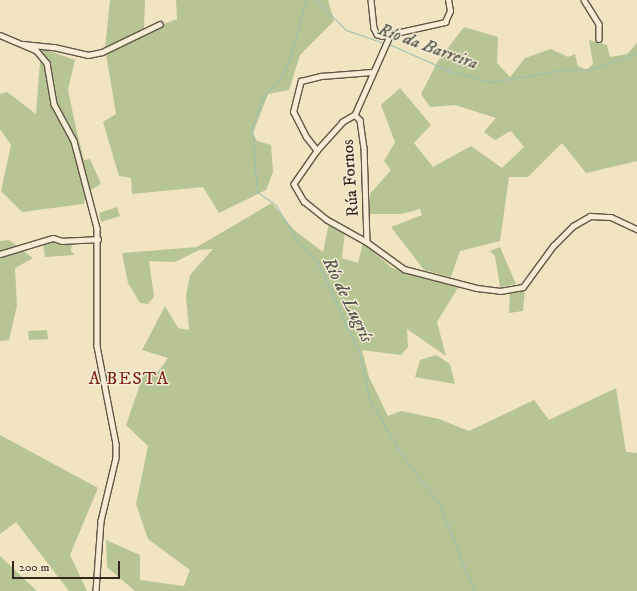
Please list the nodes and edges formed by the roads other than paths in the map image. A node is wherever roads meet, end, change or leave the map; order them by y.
1 (371, 0) edge
2 (448, 0) edge
3 (584, 0) edge
4 (160, 24) dead end
5 (0, 35) edge
6 (390, 36) junction
7 (599, 39) dead end
8 (23, 44) junction
9 (372, 72) junction
10 (355, 115) junction
11 (317, 151) junction
12 (637, 229) edge
13 (98, 239) junction
14 (367, 242) junction
15 (0, 254) edge
16 (96, 591) edge

1 - 6 street
2 - 6 street
3 - 7 street
4 - 8 street
5 - 8 street
6 - 9 street, Rúa Fornos
8 - 13 street
9 - 10 street, Rúa Fornos
9 - 11 street, Rúa Fornos
10 - 11 street, Rúa Fornos
10 - 14 street, Rúa Fornos
11 - 14 street, Rúa Fornos
12 - 14 street, Rúa Fornos
13 - 15 street
13 - 16 street

